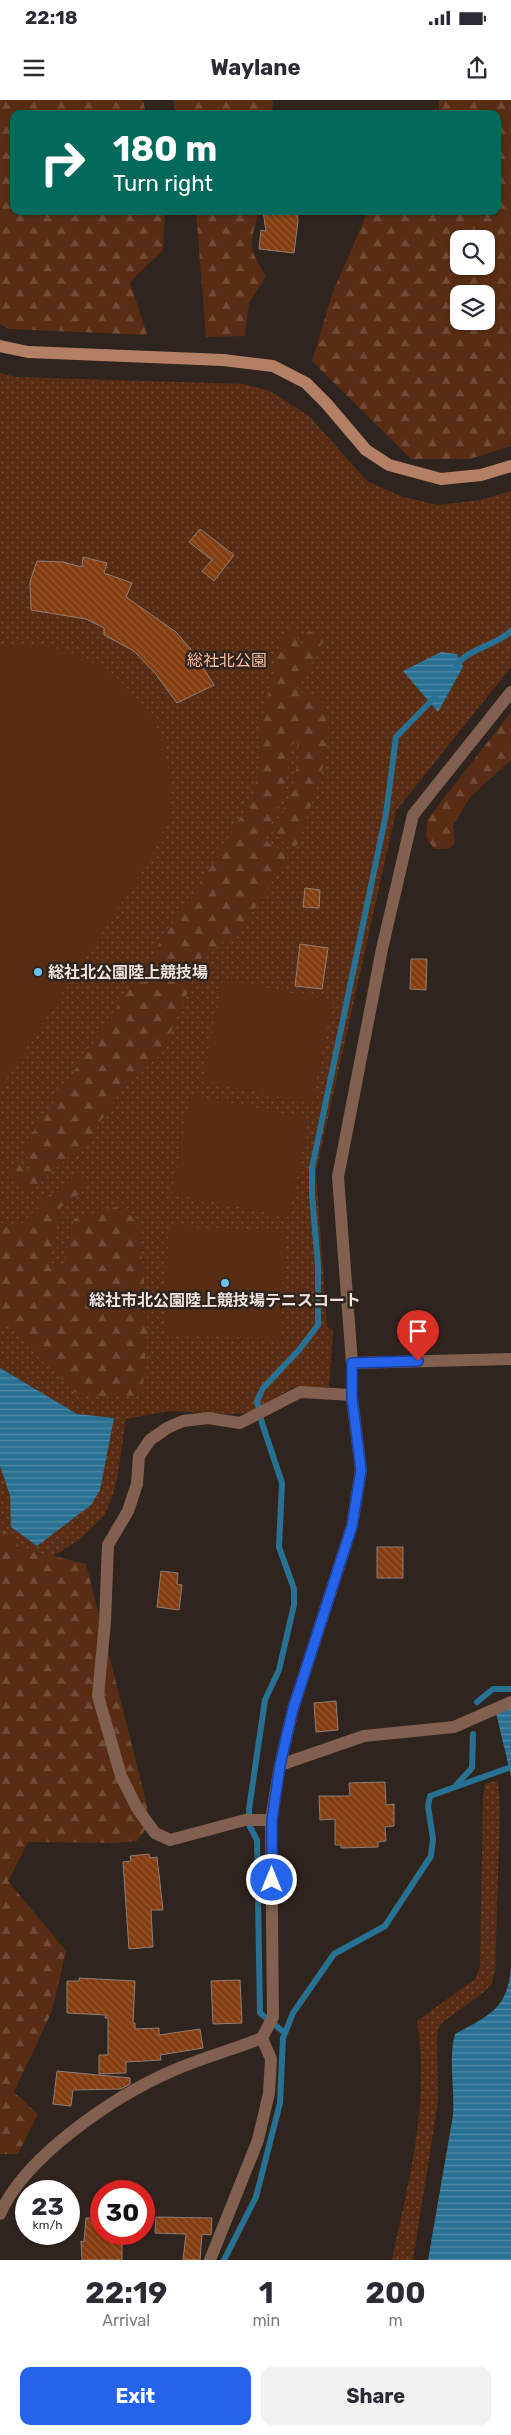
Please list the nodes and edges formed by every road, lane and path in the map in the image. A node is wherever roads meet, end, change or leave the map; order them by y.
1 (0, 346) edge
2 (511, 466) edge
3 (511, 692) edge
4 (511, 1359) edge
5 (352, 1363) junction
6 (352, 1395) junction
7 (511, 1702) edge
8 (280, 1765) junction
9 (272, 1820) junction
10 (268, 2028) junction
11 (0, 2214) edge
12 (210, 2260) edge

1 - 2 street
3 - 5 street
4 - 5 street
5 - 6 street
6 - 8 street
6 - 9 street
7 - 8 street
8 - 9 street
9 - 10 street
10 - 11 street
10 - 12 street

